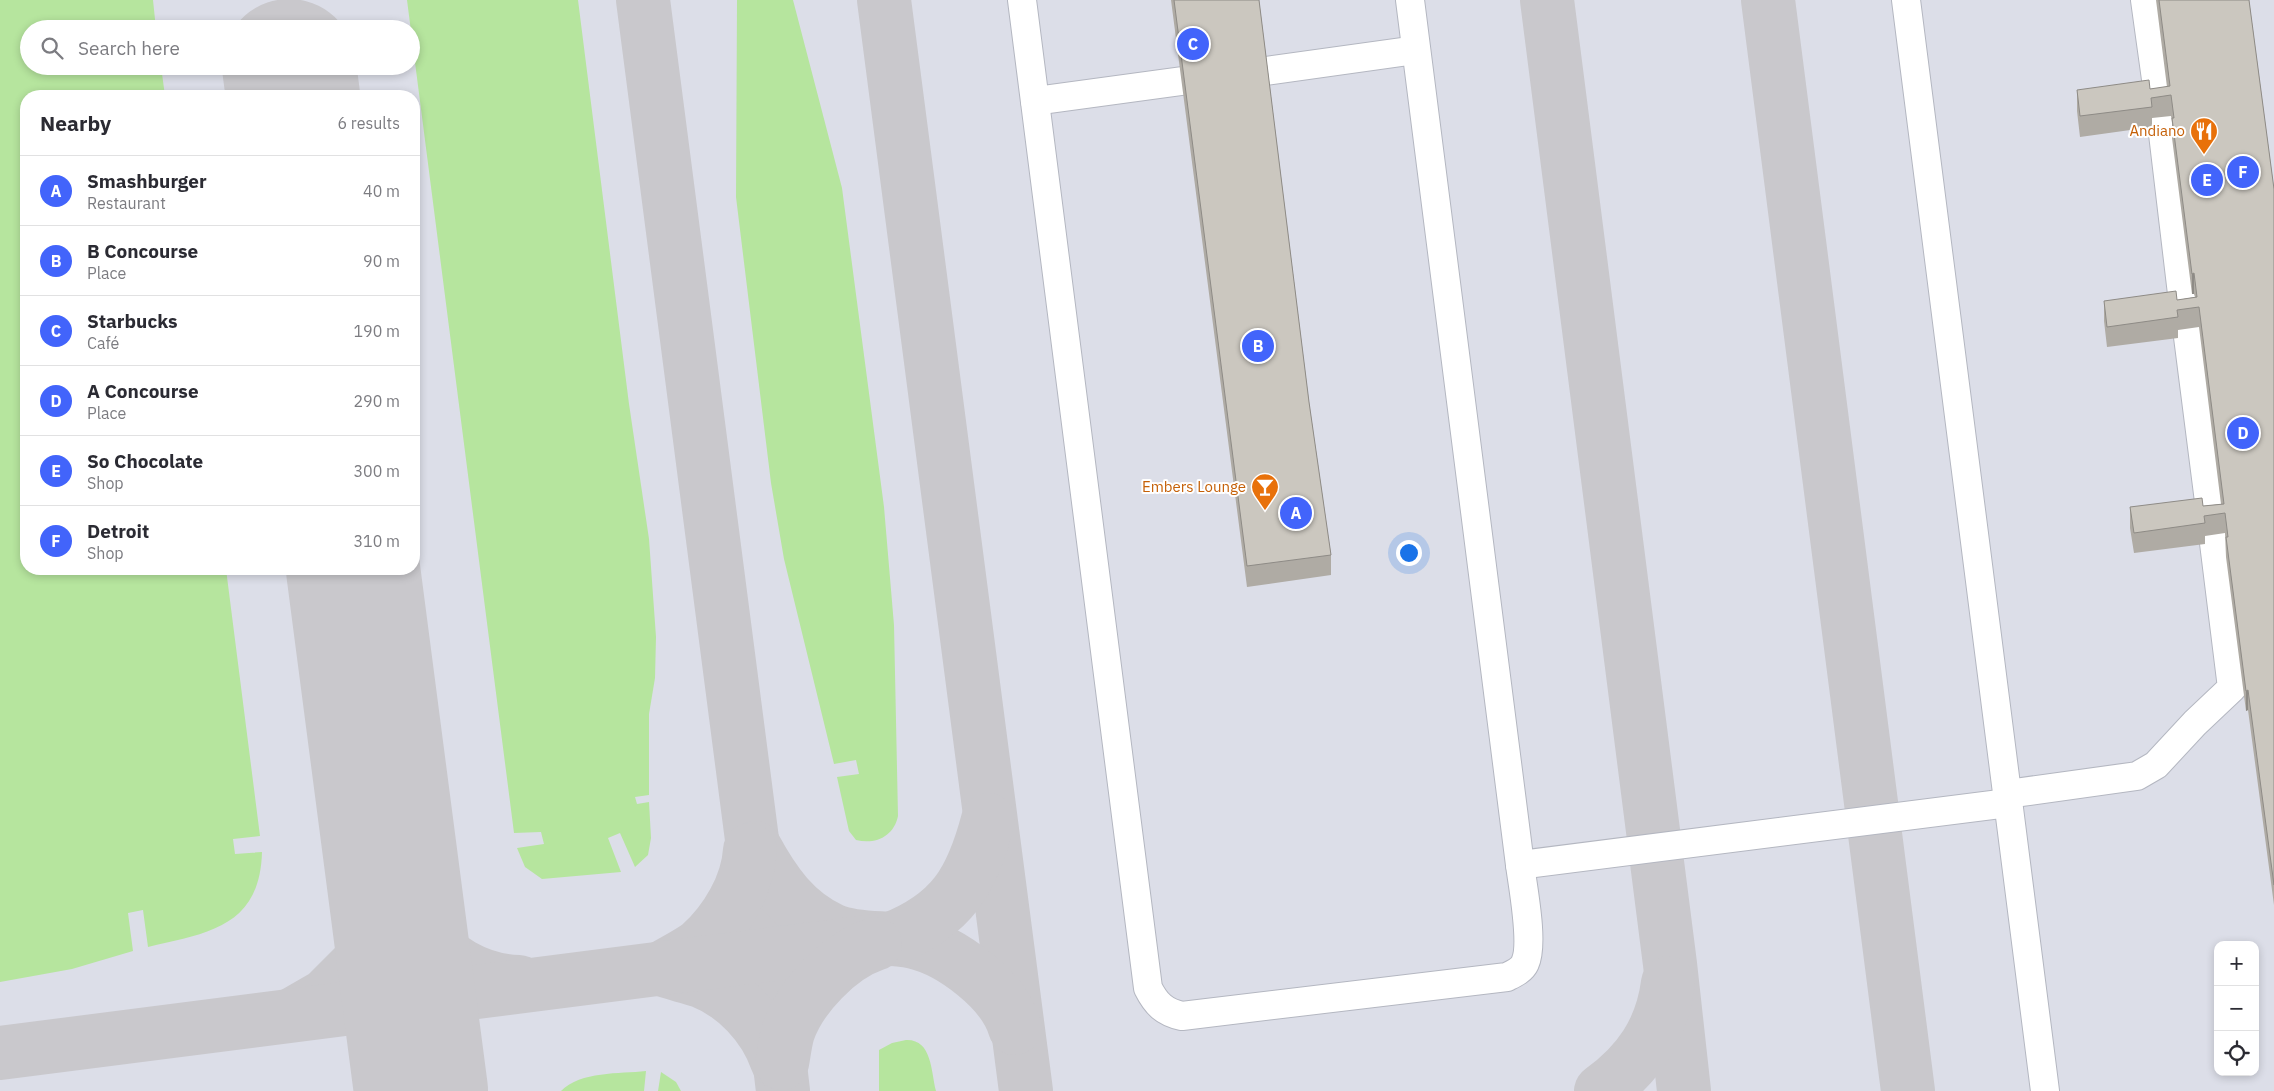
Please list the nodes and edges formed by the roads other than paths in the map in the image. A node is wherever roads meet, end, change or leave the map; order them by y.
1 (1022, 0) edge
2 (1410, 0) edge
3 (1906, 0) edge
4 (2145, 0) edge
5 (1416, 50) junction
6 (1265, 71) edge
7 (1182, 82) edge
8 (1035, 101) junction
9 (2008, 799) junction
10 (1520, 865) junction
11 (2045, 1091) edge

1 - 8 lane
2 - 5 lane
3 - 9 lane
4 - 9 lane
5 - 6 lane
5 - 10 lane
7 - 8 lane
8 - 10 lane
9 - 10 lane
9 - 11 lane

